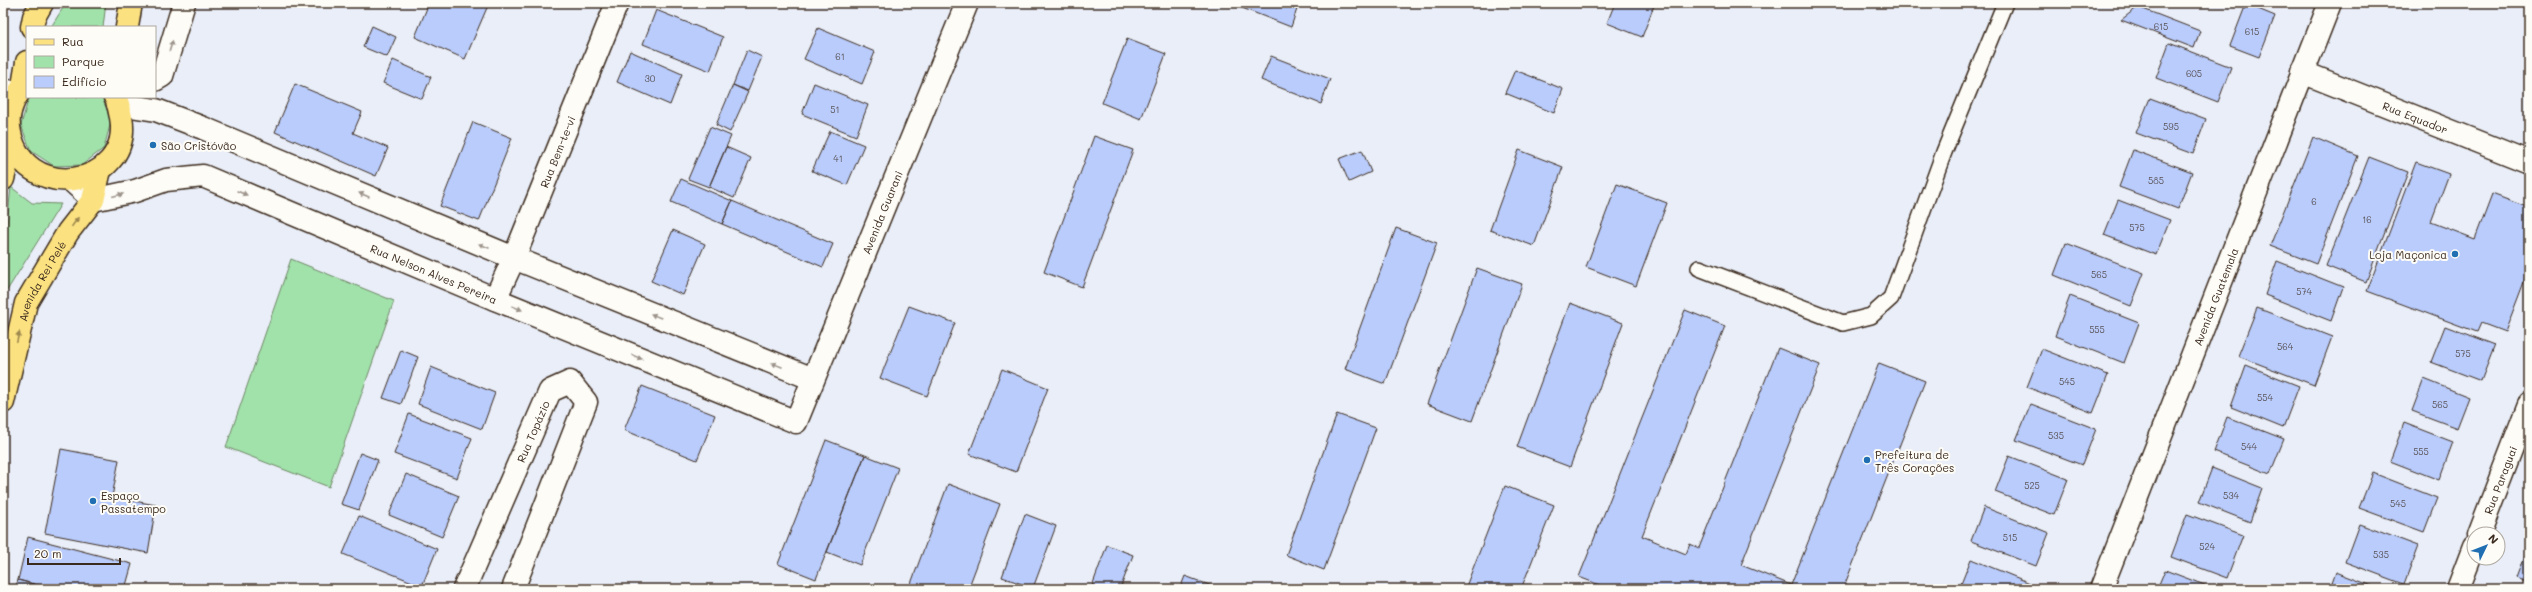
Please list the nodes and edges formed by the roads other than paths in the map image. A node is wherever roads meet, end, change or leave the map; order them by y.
1 (42, 3) edge
2 (130, 3) edge
3 (184, 3) edge
4 (617, 3) edge
5 (968, 3) edge
6 (2005, 3) edge
7 (2330, 3) edge
8 (32, 26) edge
9 (127, 26) edge
10 (26, 65) edge
11 (2302, 72) junction
12 (156, 79) edge
13 (18, 88) edge
14 (118, 99) edge
15 (9, 142) edge
16 (2529, 162) edge
17 (100, 170) junction
18 (3, 179) edge
19 (72, 181) junction
20 (93, 200) junction
21 (514, 258) junction
22 (1699, 268) dead end
23 (495, 299) junction
24 (813, 379) junction
25 (3, 402) edge
26 (2529, 404) edge
27 (796, 422) joint
28 (2482, 526) edge
29 (2467, 566) edge
30 (464, 589) edge
31 (513, 589) edge
32 (2101, 589) edge
33 (2458, 589) edge

1 - 8 main road
2 - 9 main road
12 -> 3 street
4 - 21 street, Rua Bem-te-vi
5 - 24 street, Avenida Guarani
6 - 22 lane
7 - 11 street, Avenida Guatemala
10 - 13 main road, Avenida Rei Pelé
11 - 16 street, Rua Equador
11 - 32 street, Avenida Guatemala
13 - 15 main road, Avenida Rei Pelé
14 - 17 main road, Avenida Rei Pelé
21 -> 14 street
15 - 18 main road, Avenida Rei Pelé
15 - 19 main road, Avenida Rei Pelé
17 - 19 main road, Avenida Rei Pelé
17 - 20 main road, Avenida Rei Pelé
19 - 20 street
20 -> 23 street, Rua Nelson Alves Pereira
25 -> 20 main road, Avenida Rei Pelé
21 - 23 street, Rua Bem-te-vi
24 -> 21 street
23 -> 27 street, Rua Nelson Alves Pereira
24 - 27 street, Avenida Guarani
26 - 28 street, Rua Paraguai
29 - 33 street
30 - 31 street, Rua Topázio

